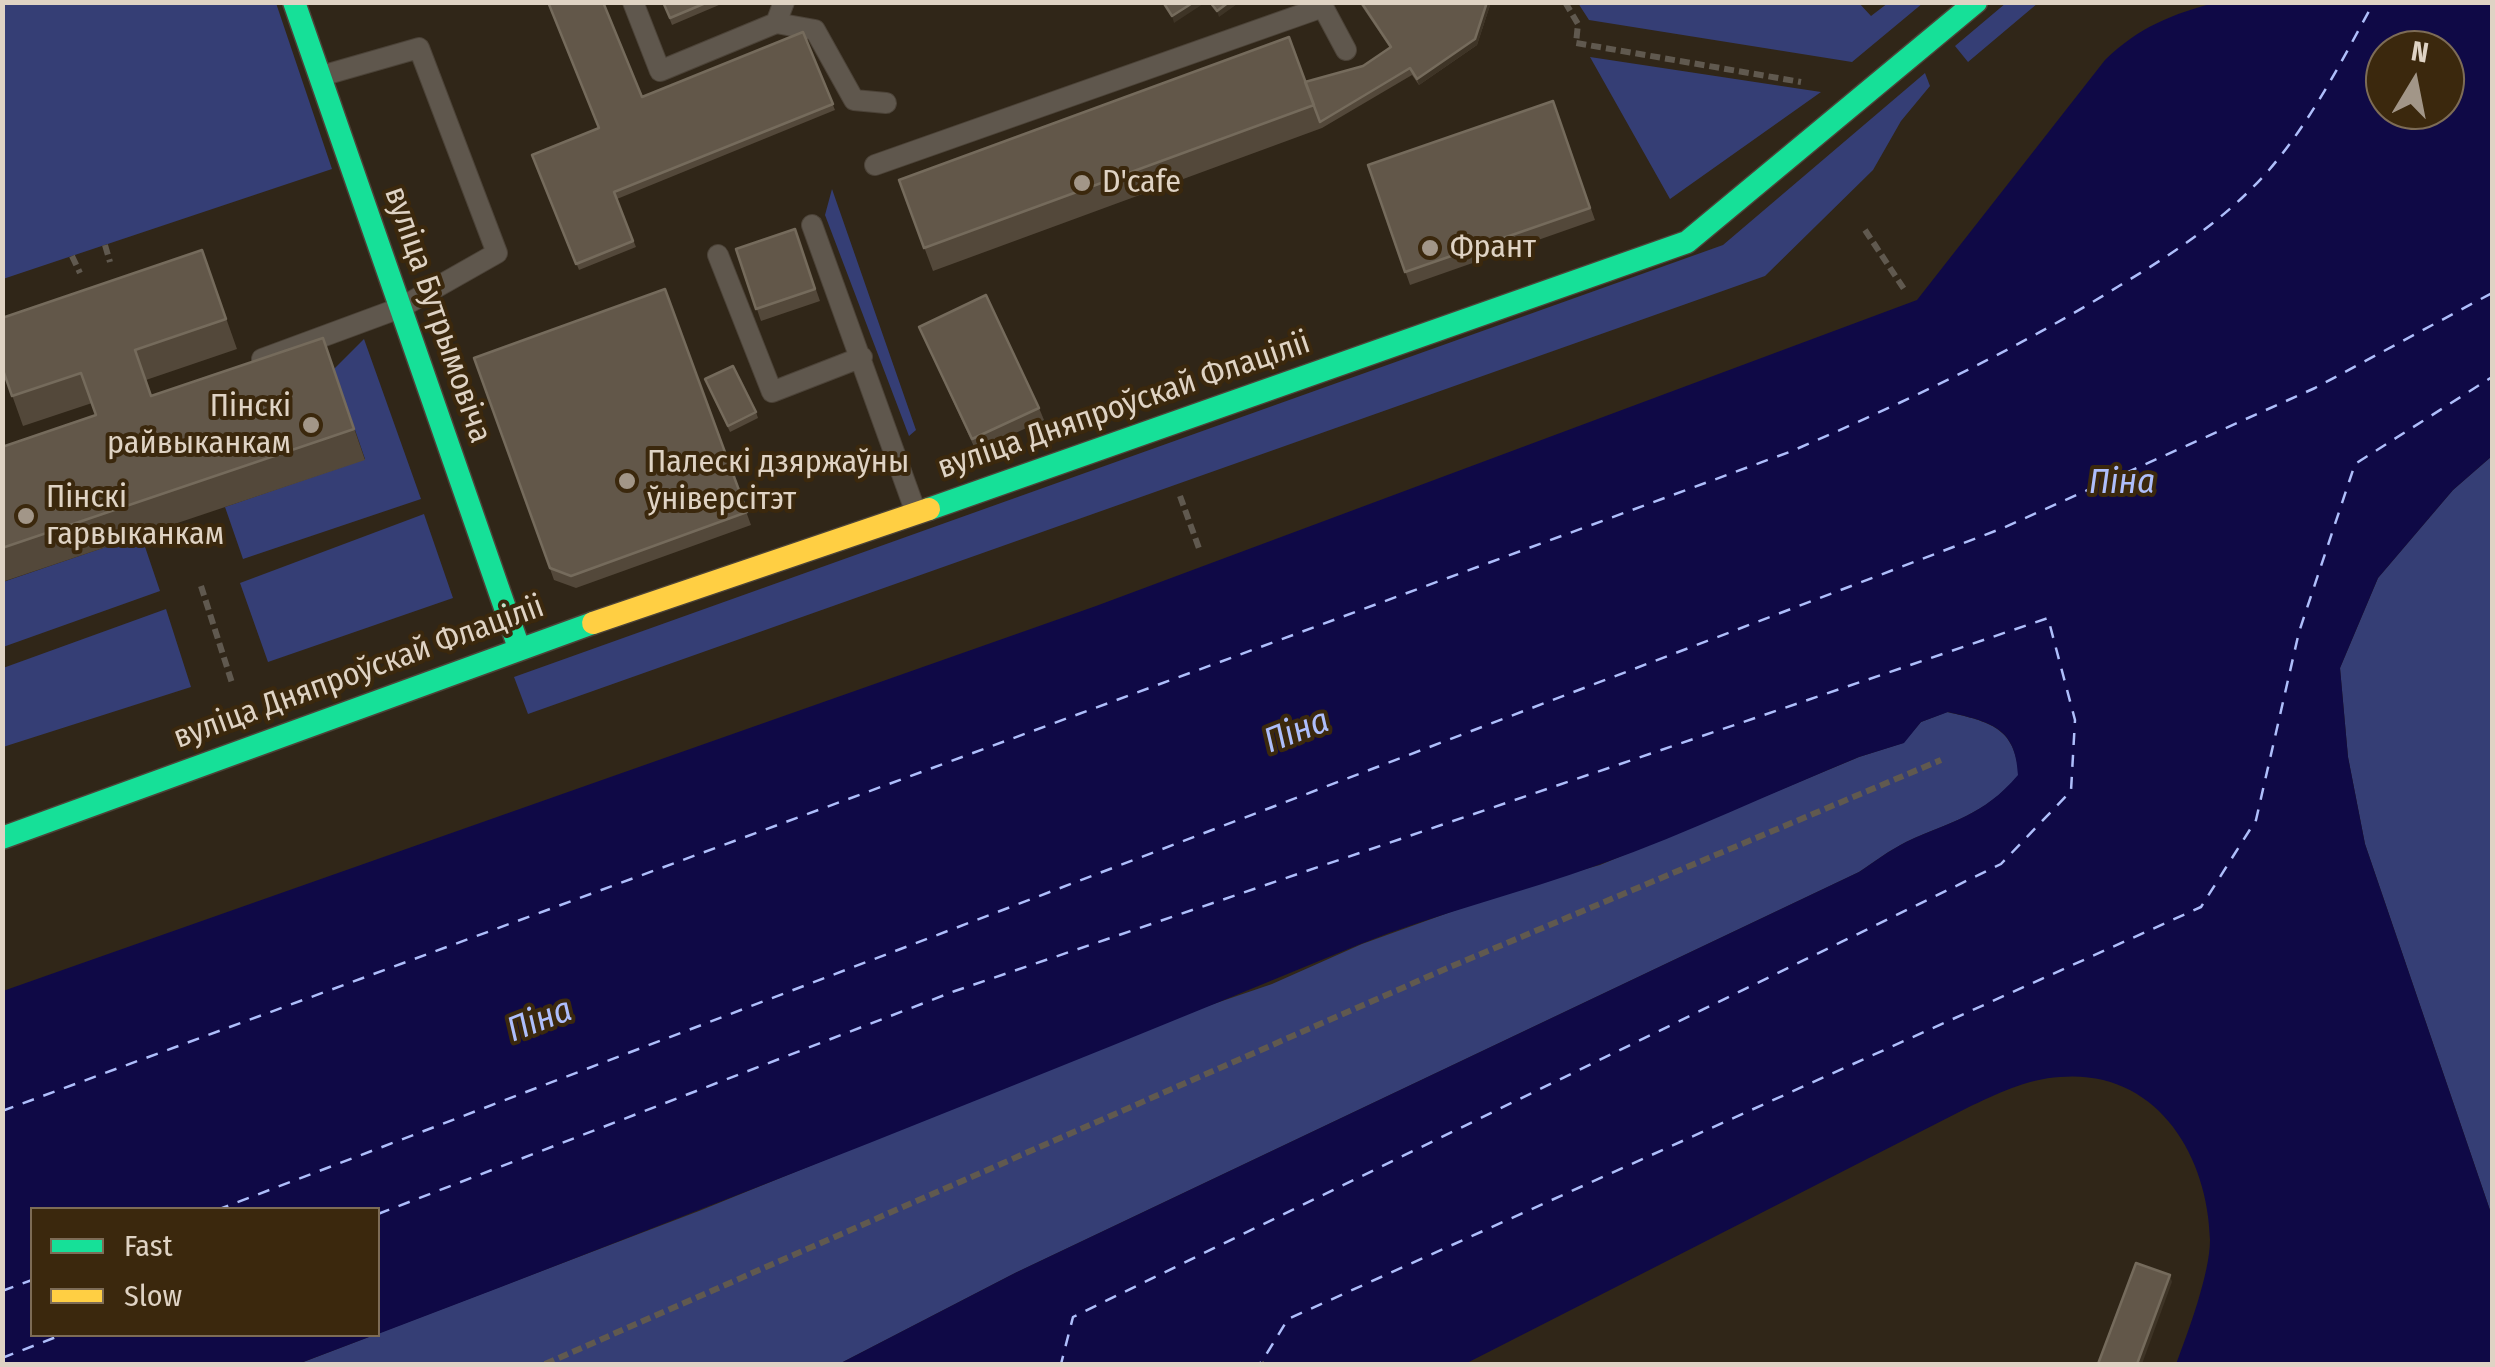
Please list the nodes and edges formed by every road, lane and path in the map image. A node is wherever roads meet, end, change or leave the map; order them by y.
1 (294, 2) edge
2 (633, 2) edge
3 (784, 2) edge
4 (1565, 2) edge
5 (1976, 2) edge
6 (776, 23) junction
7 (1346, 50) dead end
8 (319, 76) junction
9 (1804, 82) dead end
10 (886, 102) dead end
11 (875, 165) dead end
12 (812, 225) dead end
13 (1865, 230) dead end
14 (105, 245) dead end
15 (72, 256) dead end
16 (718, 256) dead end
17 (110, 262) dead end
18 (80, 273) dead end
19 (1904, 289) dead end
20 (400, 308) junction
21 (862, 357) junction
22 (262, 359) edge
23 (1180, 496) dead end
24 (915, 512) junction
25 (1200, 552) dead end
26 (201, 586) dead end
27 (520, 648) junction
28 (232, 686) dead end
29 (1941, 760) dead end
30 (2, 838) edge
31 (545, 1364) edge

1 - 8 street, вуліца Бутрымовіча
2 - 6 lane
3 - 6 lane
4 - 9 path
5 - 24 street, вуліца Дняпроўскай Флаціліі
6 - 10 lane
7 - 11 lane
8 - 20 street, вуліца Бутрымовіча
8 - 20 lane
12 - 21 lane
13 - 19 path
14 - 17 path
15 - 18 path
16 - 21 lane
20 - 22 lane
20 - 27 street, вуліца Бутрымовіча
21 - 24 lane
23 - 25 path
24 - 27 street, вуліца Дняпроўскай Флаціліі
26 - 28 path
27 - 30 street, вуліца Дняпроўскай Флаціліі
29 - 31 path

